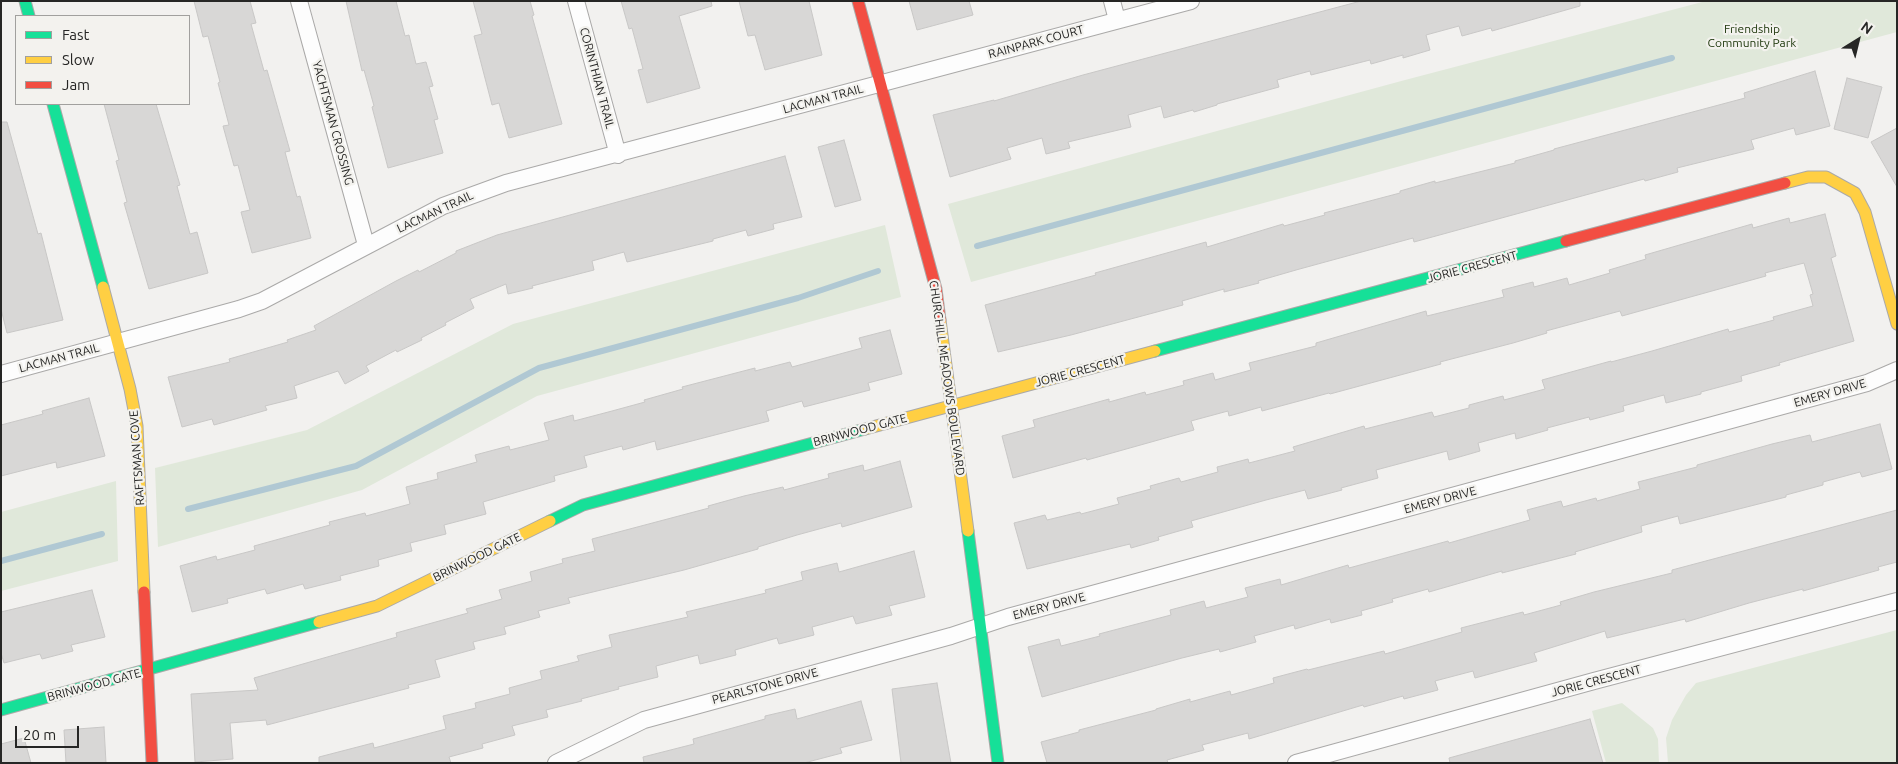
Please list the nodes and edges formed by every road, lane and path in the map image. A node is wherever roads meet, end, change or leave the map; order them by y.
1 (25, 1) edge
2 (299, 1) edge
3 (576, 1) edge
4 (858, 1) edge
5 (1112, 1) edge
6 (1191, 1) edge
7 (30, 15) edge
8 (1117, 20) junction
9 (881, 83) junction
10 (53, 105) edge
11 (618, 155) junction
12 (366, 246) junction
13 (1897, 324) edge
14 (118, 341) junction
15 (1897, 370) edge
16 (1, 374) edge
17 (952, 405) junction
18 (1897, 601) edge
19 (981, 626) junction
20 (147, 671) junction
21 (1, 710) edge
22 (152, 763) edge
23 (556, 763) edge
24 (998, 763) edge
25 (1296, 763) edge

1 - 7 street
2 - 12 street, YACHTSMAN CROSSING
3 - 11 street, CORINTHIAN TRAIL
4 - 9 street, CHURCHILL MEADOWS BOULEVARD
5 - 8 street
6 - 8 street, RAINPARK COURT
8 - 9 street, RAINPARK COURT
9 - 11 street, LACMAN TRAIL
9 - 17 street, CHURCHILL MEADOWS BOULEVARD
10 - 14 street, RAFTSMAN COVE
11 - 12 street, LACMAN TRAIL
12 - 14 street, LACMAN TRAIL
13 - 17 street, JORIE CRESCENT
14 - 16 street, LACMAN TRAIL
14 - 20 street, RAFTSMAN COVE
15 - 19 street, EMERY DRIVE
17 - 19 street, CHURCHILL MEADOWS BOULEVARD
17 - 20 street, BRINWOOD GATE
18 - 25 street, JORIE CRESCENT
19 - 23 street, PEARLSTONE DRIVE
19 - 24 street, CHURCHILL MEADOWS BOULEVARD
20 - 21 street, BRINWOOD GATE
20 - 22 street, RAFTSMAN COVE

